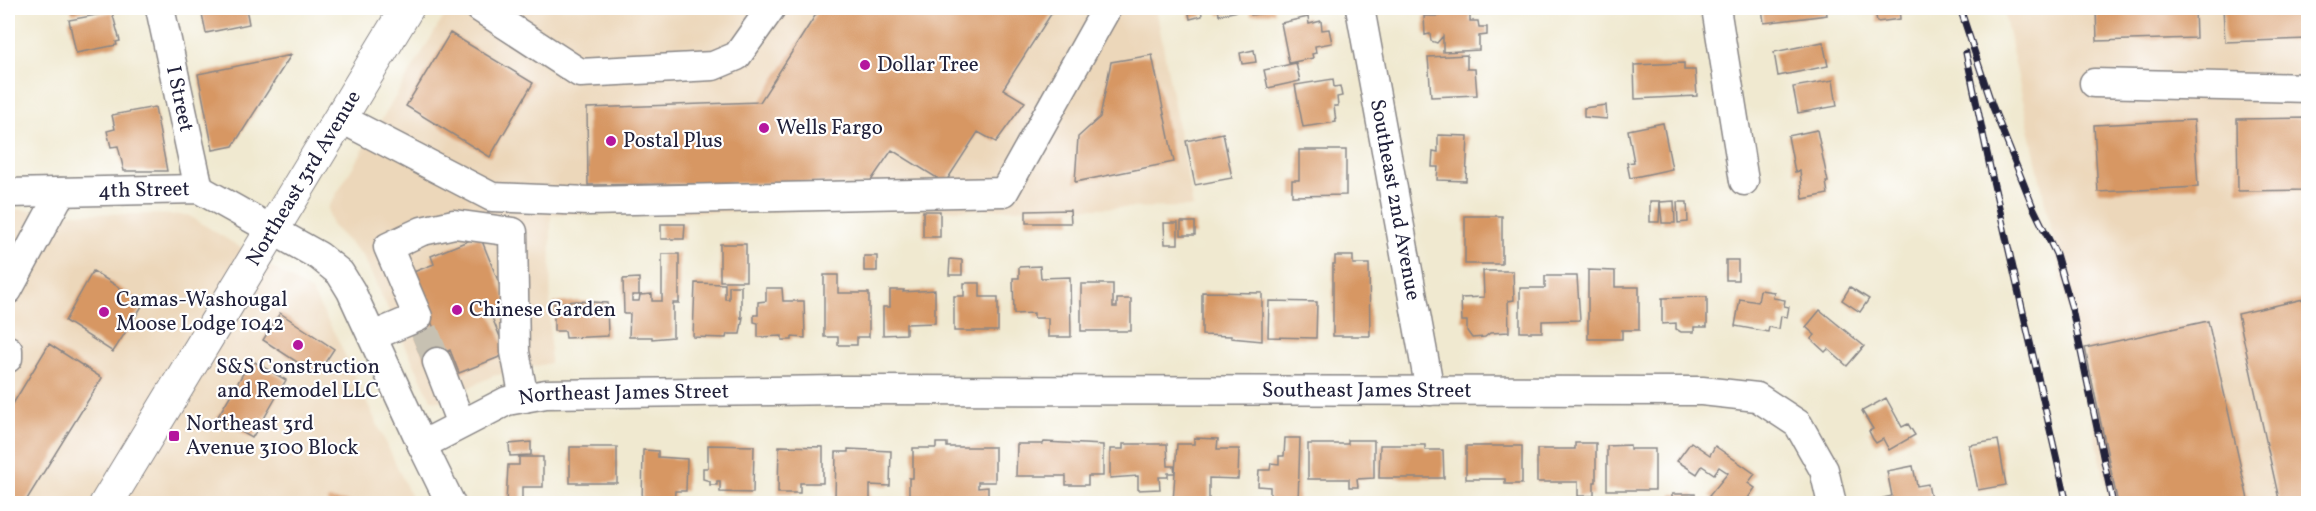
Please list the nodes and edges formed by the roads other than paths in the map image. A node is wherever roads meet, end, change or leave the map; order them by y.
1 (160, 8) edge
2 (408, 8) edge
3 (480, 8) edge
4 (771, 8) edge
5 (1107, 8) edge
6 (1360, 8) edge
7 (1716, 8) edge
8 (2094, 83) dead end
9 (2308, 88) edge
10 (340, 118) junction
11 (1744, 181) dead end
12 (199, 189) junction
13 (61, 192) junction
14 (8, 193) edge
15 (272, 230) junction
16 (8, 290) edge
17 (373, 336) junction
18 (8, 350) edge
19 (8, 358) edge
20 (437, 362) tunnel mouth
21 (838, 390) joint
22 (1430, 391) junction
23 (524, 398) junction
24 (461, 424) junction
25 (422, 445) junction
26 (106, 504) edge
27 (451, 504) edge
28 (1832, 504) edge

1 - 12 street, I Street
2 - 10 main road, Northeast 3rd Avenue
3 - 4 street
5 - 10 street
6 - 22 street, Southeast 2nd Avenue
7 - 11 street
8 - 9 street
10 - 15 main road, Northeast 3rd Avenue
12 - 13 street, 4th Street
12 - 15 street, 4th Street
13 - 14 street, 4th Street
13 - 16 street
15 - 17 street, 4th Street
15 - 26 main road, Northeast 3rd Avenue
17 - 23 street
17 - 25 street, 4th Street
18 - 19 street
20 - 24 street
21 - 22 street, Southeast James Street
21 - 23 street, Northeast James Street
22 - 28 street, Southeast James Street
23 - 24 street, Northeast James Street
24 - 25 street, Northeast James Street
25 - 27 street, 4th Street

